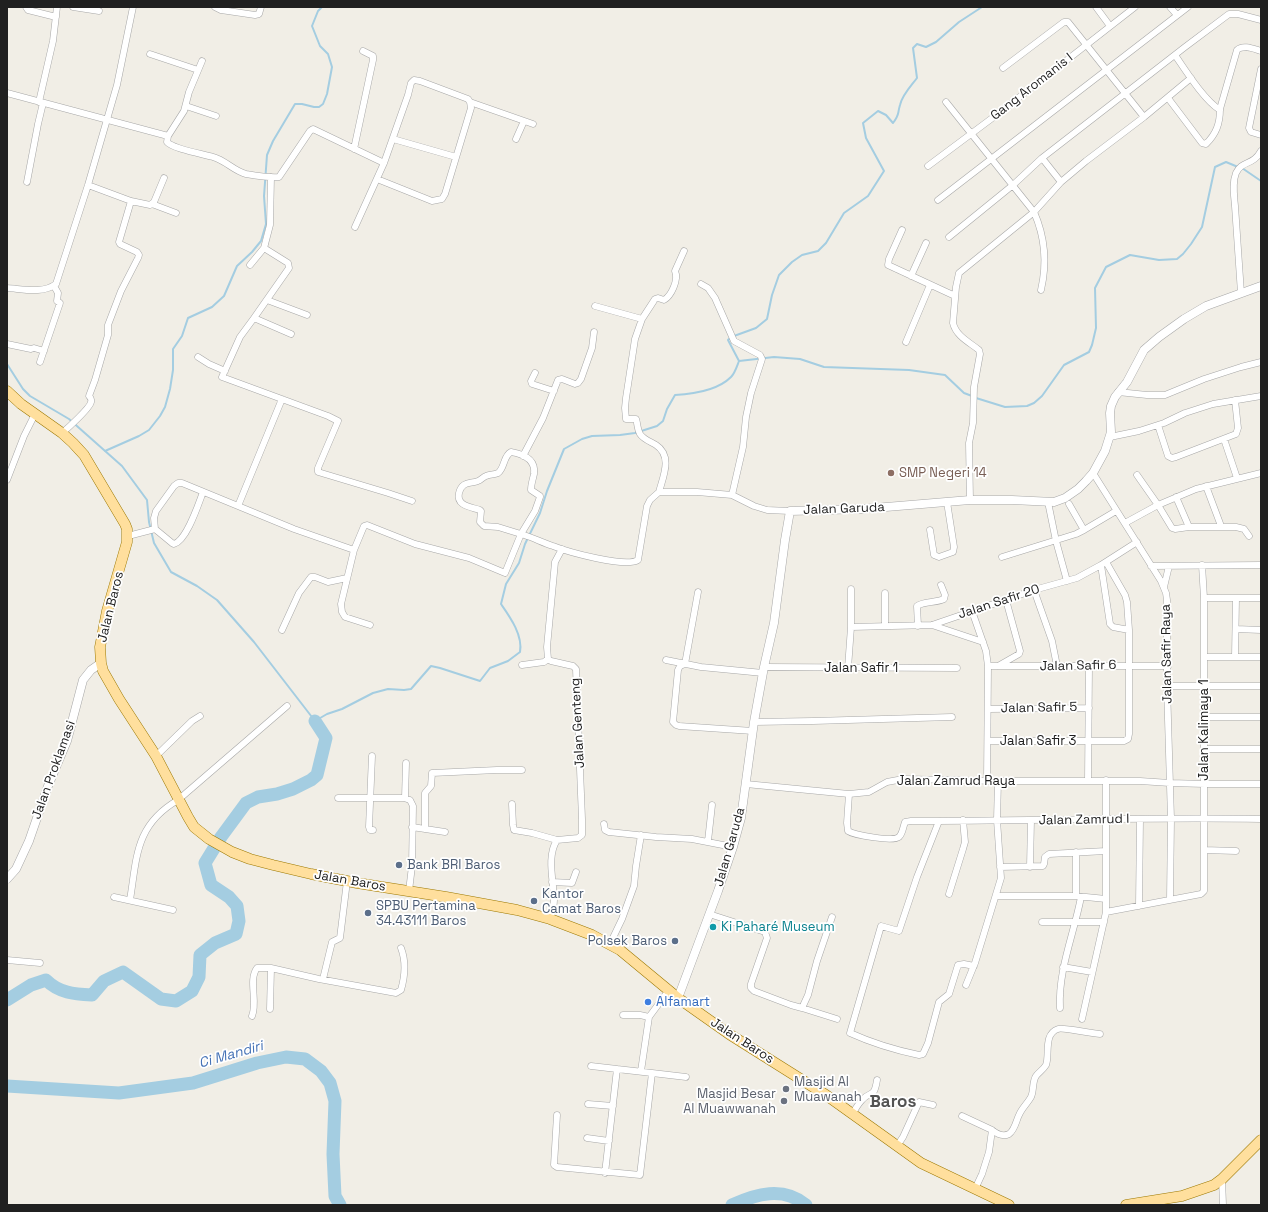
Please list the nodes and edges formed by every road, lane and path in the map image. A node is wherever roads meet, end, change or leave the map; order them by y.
1 (26, 7) edge
2 (57, 7) edge
3 (73, 7) edge
4 (134, 7) edge
5 (215, 7) edge
6 (261, 7) edge
7 (1096, 7) edge
8 (1135, 7) edge
9 (1170, 7) edge
10 (1188, 7) edge
11 (240, 10) edge
12 (99, 11) dead end
13 (1177, 15) junction
14 (56, 17) junction
15 (1261, 20) edge
16 (1110, 26) junction
17 (1087, 44) junction
18 (363, 51) dead end
19 (1261, 51) edge
20 (150, 54) dead end
21 (1175, 55) junction
22 (202, 61) dead end
23 (1003, 68) dead end
24 (1107, 69) junction
25 (1261, 69) edge
26 (198, 70) junction
27 (1191, 78) junction
28 (7, 93) edge
29 (1126, 93) junction
30 (1168, 98) junction
31 (41, 102) junction
32 (470, 102) junction
33 (946, 102) dead end
34 (186, 106) junction
35 (1220, 110) junction
36 (216, 116) dead end
37 (1144, 117) junction
38 (106, 120) junction
39 (524, 121) junction
40 (533, 124) dead end
41 (971, 134) junction
42 (1261, 135) edge
43 (168, 136) junction
44 (393, 139) junction
45 (516, 139) dead end
46 (354, 149) junction
47 (1261, 151) edge
48 (456, 156) junction
49 (1042, 158) junction
50 (992, 159) junction
51 (384, 163) junction
52 (928, 166) dead end
53 (269, 177) junction
54 (164, 178) dead end
55 (377, 179) junction
56 (27, 182) dead end
57 (1061, 182) junction
58 (88, 185) junction
59 (1013, 185) junction
60 (938, 200) dead end
61 (131, 201) junction
62 (152, 204) junction
63 (1034, 212) junction
64 (176, 213) dead end
65 (355, 227) dead end
66 (902, 230) dead end
67 (949, 237) dead end
68 (926, 243) dead end
69 (264, 248) junction
70 (684, 251) dead end
71 (250, 266) dead end
72 (911, 276) junction
73 (701, 284) dead end
74 (930, 285) junction
75 (54, 286) junction
76 (1261, 286) edge
77 (7, 288) edge
78 (1041, 290) dead end
79 (1242, 293) junction
80 (955, 296) junction
81 (267, 300) junction
82 (594, 306) dead end
83 (307, 315) dead end
84 (254, 318) junction
85 (642, 318) junction
86 (594, 332) dead end
87 (291, 334) dead end
88 (906, 342) dead end
89 (7, 344) edge
90 (44, 351) junction
91 (198, 357) dead end
92 (40, 362) dead end
93 (1261, 362) edge
94 (225, 371) junction
95 (535, 373) dead end
96 (7, 391) edge
97 (554, 391) junction
98 (1118, 392) junction
99 (1261, 396) edge
100 (282, 400) junction
101 (1235, 400) junction
102 (35, 414) junction
103 (1158, 425) junction
104 (66, 430) junction
105 (1110, 437) junction
106 (1224, 439) junction
107 (523, 456) junction
108 (1093, 473) junction
109 (1261, 473) edge
110 (1137, 475) dead end
111 (1237, 478) junction
112 (7, 480) edge
113 (1206, 486) junction
114 (203, 492) junction
115 (659, 492) junction
116 (732, 495) junction
117 (1176, 497) junction
118 (970, 500) junction
119 (412, 501) dead end
120 (947, 502) junction
121 (1048, 502) junction
122 (1069, 504) dead end
123 (1158, 505) junction
124 (238, 506) junction
125 (790, 511) junction
126 (1116, 511) junction
127 (1125, 523) junction
128 (1221, 526) junction
129 (1189, 527) junction
130 (154, 529) junction
131 (930, 530) dead end
132 (1084, 530) junction
133 (526, 535) junction
134 (128, 536) junction
135 (1249, 536) dead end
136 (1056, 541) junction
137 (1137, 542) junction
138 (562, 549) junction
139 (354, 550) junction
140 (1002, 557) dead end
141 (1103, 564) junction
142 (1202, 565) junction
143 (1261, 565) edge
144 (1151, 566) junction
145 (1168, 566) junction
146 (347, 578) junction
147 (1067, 581) junction
148 (941, 585) dead end
149 (1164, 587) junction
150 (851, 589) dead end
151 (1034, 590) junction
152 (698, 592) dead end
153 (885, 593) dead end
154 (1204, 598) junction
155 (1236, 598) junction
156 (1261, 598) edge
157 (1006, 600) junction
158 (972, 611) junction
159 (932, 624) junction
160 (370, 625) dead end
161 (885, 626) junction
162 (918, 626) junction
163 (851, 627) junction
164 (1236, 629) junction
165 (282, 630) dead end
166 (1129, 630) junction
167 (1261, 630) edge
168 (983, 642) junction
169 (1204, 657) junction
170 (1235, 657) junction
171 (1261, 657) edge
172 (548, 659) junction
173 (666, 660) dead end
174 (101, 663) junction
175 (685, 664) junction
176 (522, 665) dead end
177 (1129, 665) junction
178 (988, 666) junction
179 (1057, 666) junction
180 (1089, 666) junction
181 (1168, 666) junction
182 (997, 667) junction
183 (848, 668) junction
184 (957, 668) dead end
185 (764, 670) junction
186 (1167, 686) junction
187 (1261, 686) edge
188 (1204, 687) junction
189 (287, 706) dead end
190 (1089, 708) junction
191 (988, 709) junction
192 (200, 716) dead end
193 (952, 717) dead end
194 (1204, 717) junction
195 (1261, 717) edge
196 (754, 722) junction
197 (753, 731) junction
198 (1089, 740) junction
199 (988, 741) junction
200 (1261, 748) edge
201 (1204, 749) junction
202 (156, 756) junction
203 (372, 756) dead end
204 (406, 763) dead end
205 (522, 770) dead end
206 (1106, 780) junction
207 (987, 781) junction
208 (998, 781) junction
209 (1088, 781) junction
210 (1170, 783) junction
211 (746, 784) junction
212 (1205, 784) junction
213 (1261, 784) edge
214 (849, 794) junction
215 (338, 798) dead end
216 (371, 798) junction
217 (405, 798) junction
218 (178, 800) junction
219 (512, 804) dead end
220 (712, 805) dead end
221 (1204, 818) junction
222 (1107, 819) junction
223 (1140, 819) junction
224 (1171, 819) junction
225 (1261, 819) edge
226 (963, 820) junction
227 (997, 820) junction
228 (1030, 820) junction
229 (939, 821) junction
230 (604, 824) dead end
231 (412, 827) junction
232 (425, 828) junction
233 (373, 830) dead end
234 (445, 832) dead end
235 (642, 835) junction
236 (557, 840) junction
237 (708, 841) junction
238 (733, 847) junction
239 (1106, 850) junction
240 (1204, 850) junction
241 (1236, 851) dead end
242 (1076, 852) junction
243 (1000, 867) junction
244 (1030, 867) junction
245 (576, 872) dead end
246 (7, 879) edge
247 (348, 881) junction
248 (552, 882) junction
249 (409, 891) junction
250 (949, 894) dead end
251 (996, 896) junction
252 (114, 897) dead end
253 (1079, 897) junction
254 (1106, 899) junction
255 (130, 900) junction
256 (1170, 900) junction
257 (1139, 906) junction
258 (173, 910) dead end
259 (1106, 912) junction
260 (709, 914) junction
261 (832, 917) dead end
262 (550, 919) junction
263 (1042, 922) dead end
264 (1104, 922) junction
265 (1076, 923) junction
266 (610, 944) junction
267 (401, 948) dead end
268 (7, 960) edge
269 (40, 963) dead end
270 (974, 966) junction
271 (1064, 967) junction
272 (271, 968) junction
273 (1092, 972) junction
274 (323, 979) junction
275 (966, 985) dead end
276 (669, 990) junction
277 (678, 998) junction
278 (802, 1008) junction
279 (1060, 1008) dead end
280 (270, 1009) dead end
281 (623, 1015) dead end
282 (252, 1016) dead end
283 (648, 1018) junction
284 (837, 1019) dead end
285 (1082, 1019) dead end
286 (1100, 1034) dead end
287 (591, 1066) dead end
288 (617, 1068) junction
289 (641, 1071) junction
290 (652, 1073) junction
291 (686, 1077) dead end
292 (877, 1080) dead end
293 (588, 1104) dead end
294 (933, 1105) dead end
295 (613, 1106) junction
296 (852, 1114) junction
297 (557, 1115) dead end
298 (962, 1116) dead end
299 (992, 1130) junction
300 (587, 1138) dead end
301 (1261, 1140) edge
302 (609, 1141) junction
303 (897, 1146) junction
304 (605, 1173) junction
305 (1222, 1179) junction
306 (975, 1189) junction
307 (1009, 1205) edge
308 (1126, 1205) edge
309 (1224, 1205) edge

1 - 14 street
2 - 14 street
3 - 12 street
4 - 38 street
5 - 11 street
6 - 11 street
7 - 16 street
8 - 16 street, Gang Aromanis I
9 - 13 street
10 - 13 street
13 - 24 street
14 - 31 street
15 - 21 street
16 - 17 street, Gang Aromanis I
17 - 23 street
17 - 24 street
17 - 41 street, Gang Aromanis I
18 - 46 street
19 - 35 street
20 - 26 street
21 - 27 street
21 - 29 street
22 - 26 street
24 - 29 street
24 - 50 street
25 - 42 street
26 - 34 street
27 - 30 street
27 - 35 street
28 - 31 street
29 - 37 street
29 - 49 street
30 - 35 street
30 - 37 street
31 - 38 street
31 - 56 street
32 - 39 street
32 - 44 street
32 - 48 street
33 - 41 street
34 - 36 street
34 - 43 street
37 - 57 street
38 - 43 street
38 - 58 street
39 - 40 street
39 - 45 street
41 - 50 street
41 - 52 street, Gang Aromanis I
43 - 53 street
44 - 48 street
44 - 51 street
46 - 51 street
46 - 53 street
47 - 79 street
48 - 55 street
49 - 57 street
49 - 59 street
50 - 59 street
50 - 60 street
51 - 55 street
53 - 69 street
54 - 62 street
55 - 65 street
57 - 63 street
58 - 61 street
58 - 75 street
59 - 63 street
59 - 67 street
61 - 62 street
61 - 104 street
62 - 64 street
63 - 78 street
63 - 80 street
66 - 72 street
68 - 72 street
69 - 71 street
69 - 81 street
70 - 85 street
72 - 74 street
73 - 116 street
74 - 80 street
74 - 88 street
75 - 77 street
75 - 90 street
76 - 79 street, Jalan Garuda
79 - 98 street, Jalan Garuda
80 - 118 street
81 - 83 street
81 - 84 street
82 - 85 street
84 - 87 street
84 - 94 street
85 - 115 street
86 - 97 street
89 - 90 street
90 - 92 street
91 - 94 street
93 - 98 street
94 - 100 street
95 - 97 street
96 - 102 main road
97 - 107 street
98 - 105 street, Jalan Garuda
99 - 101 street
100 - 119 street
100 - 124 street
101 - 103 street
101 - 106 street
102 - 104 main road
102 - 112 street
103 - 105 street
103 - 106 street
104 - 134 main road
105 - 108 street, Jalan Garuda
106 - 111 street
107 - 133 street
107 - 133 street
108 - 121 street, Jalan Garuda
108 - 126 street, Jalan Safir Raya
109 - 111 street
110 - 123 street
111 - 113 street
113 - 117 street
113 - 128 street
114 - 124 street
114 - 130 street
114 - 130 street
115 - 116 street
115 - 138 street
116 - 125 street
117 - 123 street
117 - 129 street
118 - 120 street, Jalan Garuda
118 - 121 street, Jalan Garuda
120 - 125 street, Jalan Garuda
120 - 131 street
121 - 136 street
122 - 132 street
123 - 127 street
123 - 129 street
124 - 139 street
125 - 185 street, Jalan Garuda
126 - 127 street, Jalan Safir Raya
126 - 132 street
127 - 137 street, Jalan Safir Raya
128 - 129 street
128 - 135 street
130 - 134 street
132 - 136 street
133 - 138 street
133 - 139 street
134 - 174 main road, Jalan Baros
136 - 140 street
136 - 147 street
137 - 141 street, Jalan Safir 20
137 - 144 street, Jalan Safir Raya
138 - 172 street
139 - 146 street
141 - 147 street, Jalan Safir 20
141 - 166 street
141 - 166 street
142 - 143 street
142 - 145 street
142 - 154 street, Jalan Kalimaya 1
144 - 145 street
144 - 149 street, Jalan Safir Raya
145 - 149 street
146 - 160 street
146 - 165 street
147 - 151 street, Jalan Safir 20
148 - 162 street
149 - 181 street, Jalan Safir Raya
150 - 163 street
151 - 157 street, Jalan Safir 20
151 - 179 street
152 - 175 street
153 - 161 street
154 - 155 street
154 - 169 street, Jalan Kalimaya 1
155 - 156 street
155 - 164 street
157 - 158 street, Jalan Safir 20
157 - 182 street
158 - 159 street, Jalan Safir 20
158 - 168 street
159 - 162 street, Jalan Safir 20
159 - 168 street
161 - 162 street, Jalan Safir 20
161 - 163 street, Jalan Safir 20
163 - 183 street
164 - 167 street
164 - 170 street
166 - 177 street
168 - 178 street
169 - 170 street
169 - 188 street, Jalan Kalimaya 1
170 - 171 street
172 - 176 street
172 - 236 street, Jalan Genteng
173 - 175 street, Jalan Safir 1
174 - 202 main road, Jalan Baros
174 - 246 street, Jalan Proklamasi
175 - 185 street, Jalan Safir 1
175 - 197 street
177 - 180 street, Jalan Safir 6
177 - 181 street, Jalan Safir 6
177 - 198 street, Jalan Safir 3
178 - 182 street, Jalan Safir 6
178 - 191 street
179 - 180 street, Jalan Safir 6
179 - 182 street, Jalan Safir 6
180 - 190 street
181 - 186 street, Jalan Safir Raya
183 - 184 street, Jalan Safir 1
183 - 185 street, Jalan Safir 1
185 - 196 street, Jalan Garuda
186 - 188 street
186 - 210 street, Jalan Safir Raya
187 - 188 street
188 - 194 street, Jalan Kalimaya 1
189 - 218 street
190 - 191 street, Jalan Safir 5
190 - 198 street
191 - 199 street
192 - 202 street
193 - 196 street
194 - 195 street
194 - 201 street, Jalan Kalimaya 1
196 - 197 street, Jalan Garuda
197 - 211 street, Jalan Garuda
198 - 199 street, Jalan Safir 3
198 - 209 street
199 - 207 street
200 - 201 street
201 - 212 street, Jalan Kalimaya 1
202 - 218 main road, Jalan Baros
203 - 216 street
204 - 217 street
205 - 232 street
206 - 209 street, Jalan Zamrud Raya
206 - 210 street, Jalan Zamrud Raya
206 - 222 street
207 - 208 street, Jalan Zamrud Raya
207 - 214 street, Jalan Zamrud Raya
208 - 209 street, Jalan Zamrud Raya
208 - 227 street
210 - 212 street, Jalan Zamrud Raya
210 - 224 street, Jalan Safir Raya
211 - 214 street, Jalan Zamrud Raya
211 - 238 street, Jalan Garuda
212 - 213 street, Jalan Zamrud Raya
212 - 221 street, Jalan Kalimaya 1
214 - 229 street, Jalan Zamrud I
215 - 216 street
216 - 217 street
216 - 233 street
217 - 231 street
218 - 247 main road, Jalan Baros
218 - 255 street
219 - 236 street
220 - 237 street
221 - 224 street, Jalan Zamrud I
221 - 225 street, Jalan Zamrud I
221 - 240 street, Jalan Kalimaya 1
222 - 223 street, Jalan Zamrud I
222 - 228 street, Jalan Zamrud I
222 - 239 street
223 - 224 street, Jalan Zamrud I
223 - 257 street
224 - 256 street, Jalan Safir Raya
226 - 227 street, Jalan Zamrud I
226 - 229 street, Jalan Zamrud I
226 - 250 street
227 - 228 street, Jalan Zamrud I
227 - 243 street
228 - 244 street
229 - 270 street
230 - 235 street
231 - 232 street
231 - 249 street
232 - 234 street
235 - 237 street
235 - 266 street
236 - 248 street
237 - 238 street
238 - 260 street, Jalan Garuda
239 - 242 street
239 - 254 street
240 - 241 street
240 - 256 street, Jalan Kalimaya 1
242 - 244 street
242 - 253 street
243 - 244 street
243 - 251 street
245 - 248 street
247 - 249 main road, Jalan Baros
247 - 274 street
248 - 262 street
249 - 262 main road, Jalan Baros
251 - 253 street
251 - 270 street
252 - 255 street
253 - 254 street
253 - 265 street
254 - 259 street
255 - 258 street
256 - 257 street
257 - 259 street
259 - 264 street
260 - 277 street, Jalan Garuda
260 - 278 street
261 - 278 street
262 - 266 main road, Jalan Baros
263 - 265 street
264 - 265 street
264 - 273 street
265 - 271 street
266 - 276 main road, Jalan Baros
267 - 274 street
268 - 269 street
270 - 275 street
271 - 273 street
271 - 279 street
272 - 274 street
272 - 280 street
272 - 282 street
273 - 285 street
276 - 277 main road, Jalan Baros
276 - 283 street
277 - 296 main road, Jalan Baros
278 - 284 street
281 - 283 street
283 - 289 street
286 - 299 street
287 - 288 street
288 - 289 street
288 - 295 street
289 - 290 street
290 - 291 street
290 - 304 street
292 - 296 street
293 - 295 street
294 - 303 street
295 - 302 street
296 - 303 main road, Jalan Baros
297 - 304 street
298 - 299 street
299 - 306 street
300 - 302 street
301 - 305 main road
302 - 304 street
303 - 306 main road, Jalan Baros
305 - 308 main road
305 - 309 street
306 - 307 main road, Jalan Baros

